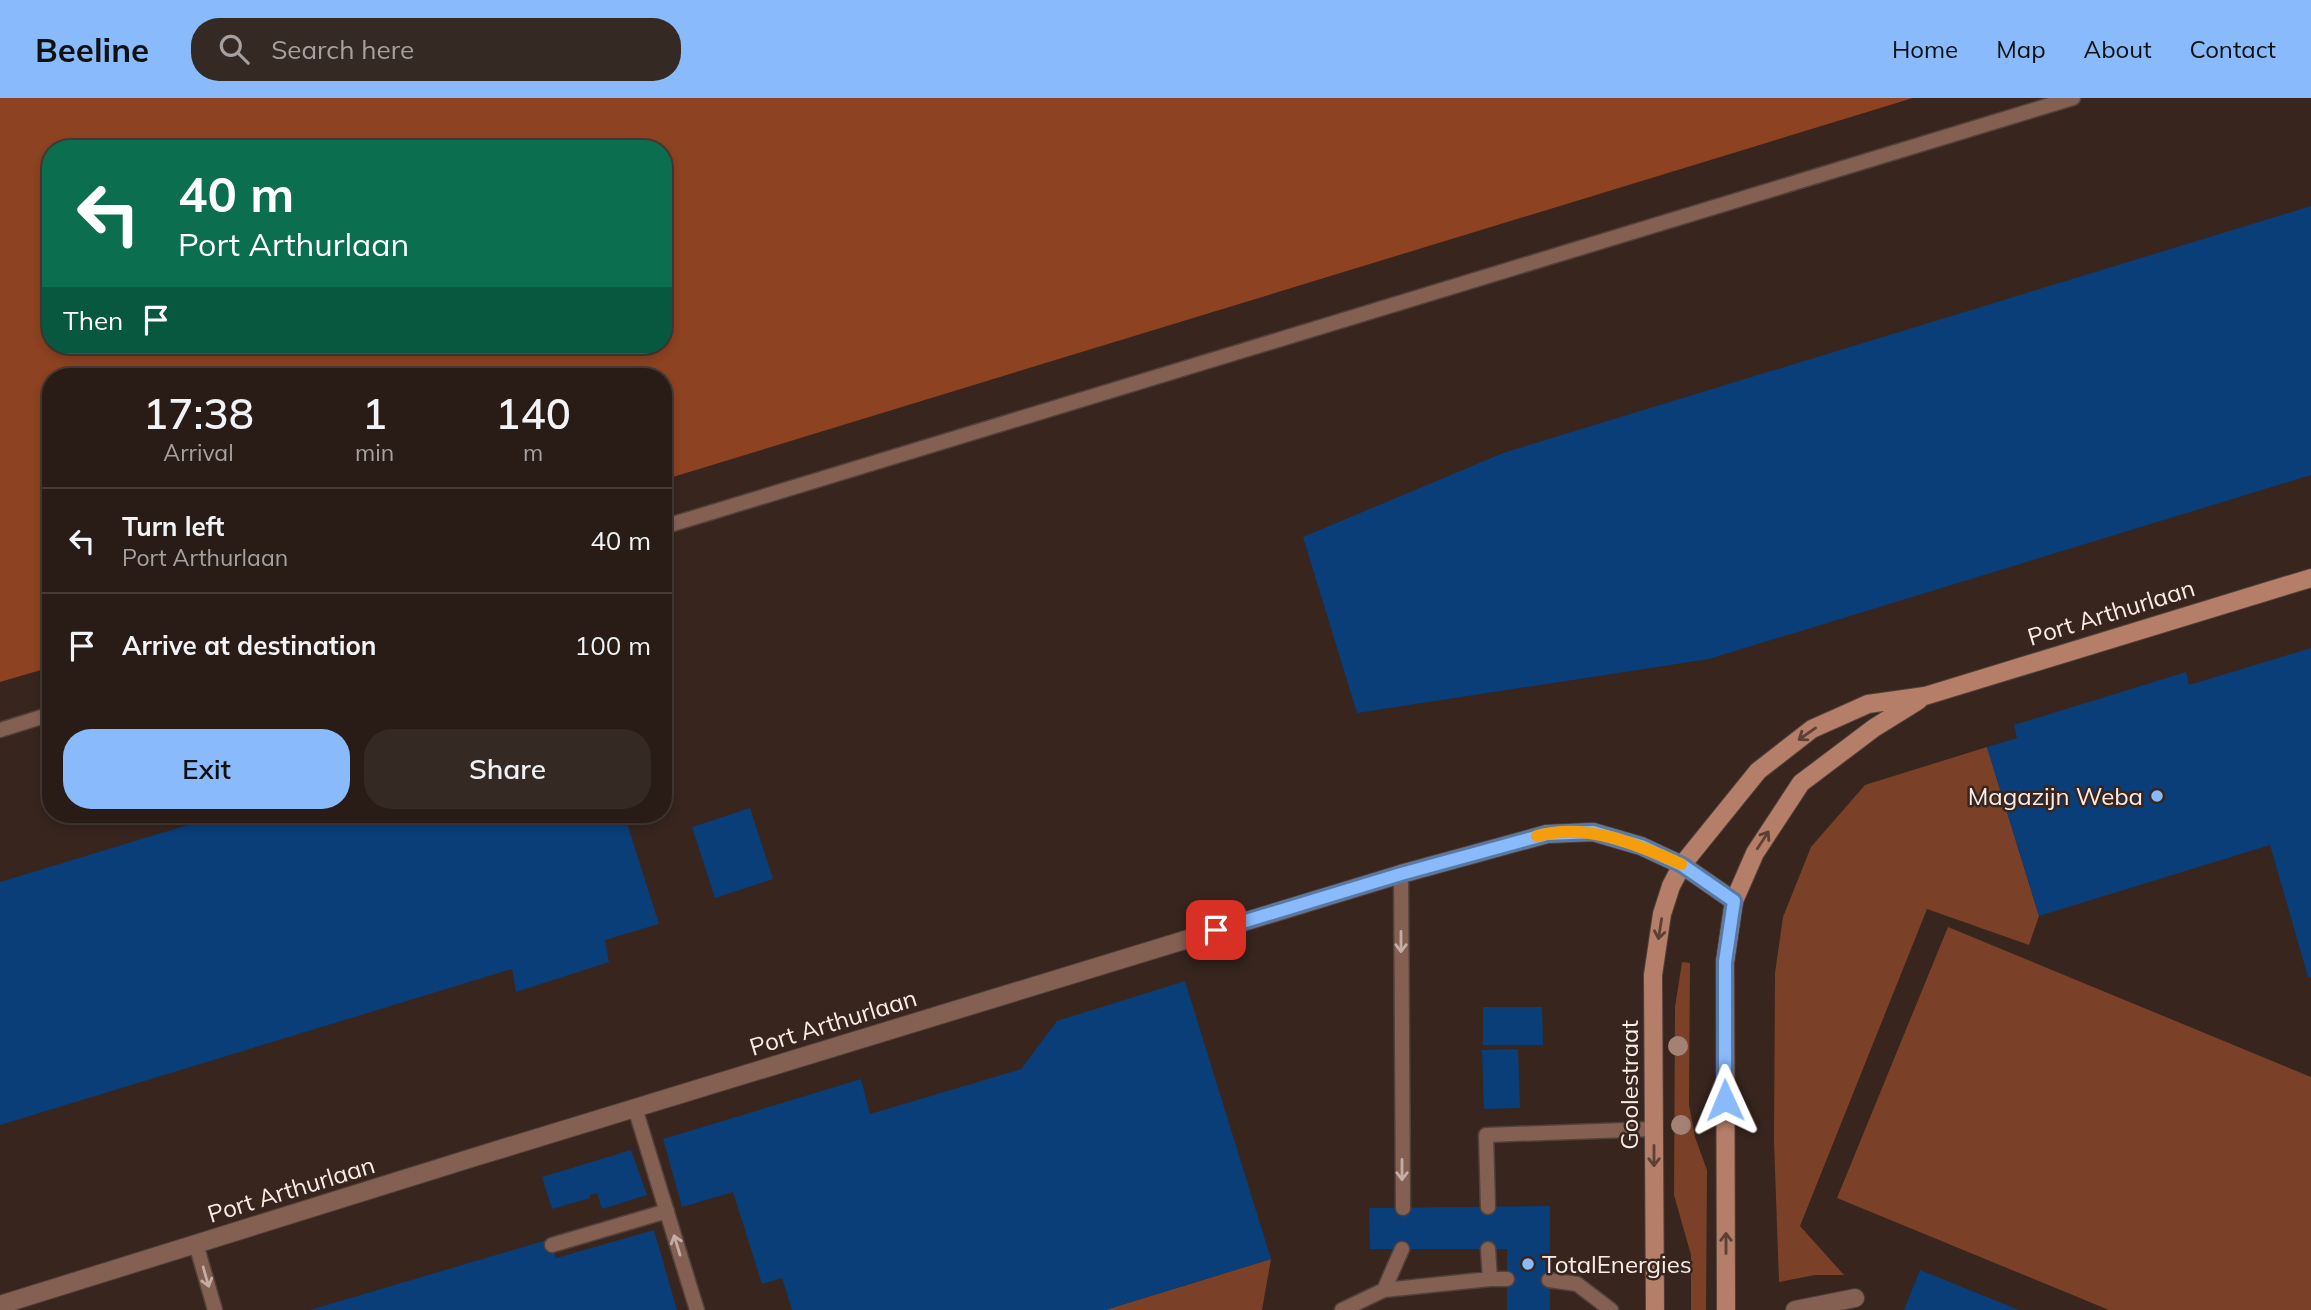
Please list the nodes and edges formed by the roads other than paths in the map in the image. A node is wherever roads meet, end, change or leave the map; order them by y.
1 (2073, 98) edge
2 (672, 524) edge
3 (2311, 578) edge
4 (1925, 696) junction
5 (42, 717) edge
6 (0, 730) edge
7 (1682, 865) junction
8 (1401, 874) junction
9 (1734, 901) junction
10 (635, 1108) junction
11 (1654, 1129) junction
12 (1488, 1207) dead end
13 (1403, 1208) dead end
14 (667, 1211) junction
15 (197, 1244) junction
16 (552, 1245) dead end
17 (1402, 1249) dead end
18 (1489, 1249) dead end
19 (1490, 1279) junction
20 (1507, 1279) dead end
21 (1549, 1280) dead end
22 (1384, 1290) junction
23 (1855, 1298) dead end
24 (0, 1305) edge
25 (215, 1310) edge
26 (697, 1310) edge
27 (1342, 1310) edge
28 (1611, 1310) edge
29 (1655, 1310) edge
30 (1726, 1310) edge
31 (1795, 1310) edge

1 - 2 lane
3 - 4 main road, Port Arthurlaan
4 -> 7 main road, Port Arthurlaan
9 -> 4 main road, Port Arthurlaan
5 - 6 lane
7 - 8 street, Port Arthurlaan
7 - 9 street, Port Arthurlaan
7 -> 11 main road, Goolestraat
8 - 10 street, Port Arthurlaan
8 -> 13 lane
30 -> 9 main road
10 - 14 lane
10 - 15 street, Port Arthurlaan
11 - 12 lane
11 -> 29 main road, Goolestraat
14 - 16 lane
26 -> 14 lane
15 - 24 street, Port Arthurlaan
15 -> 25 lane
17 - 22 lane
18 - 19 lane
19 - 20 lane
19 - 22 lane
21 - 28 lane
22 - 27 lane
23 - 31 street

